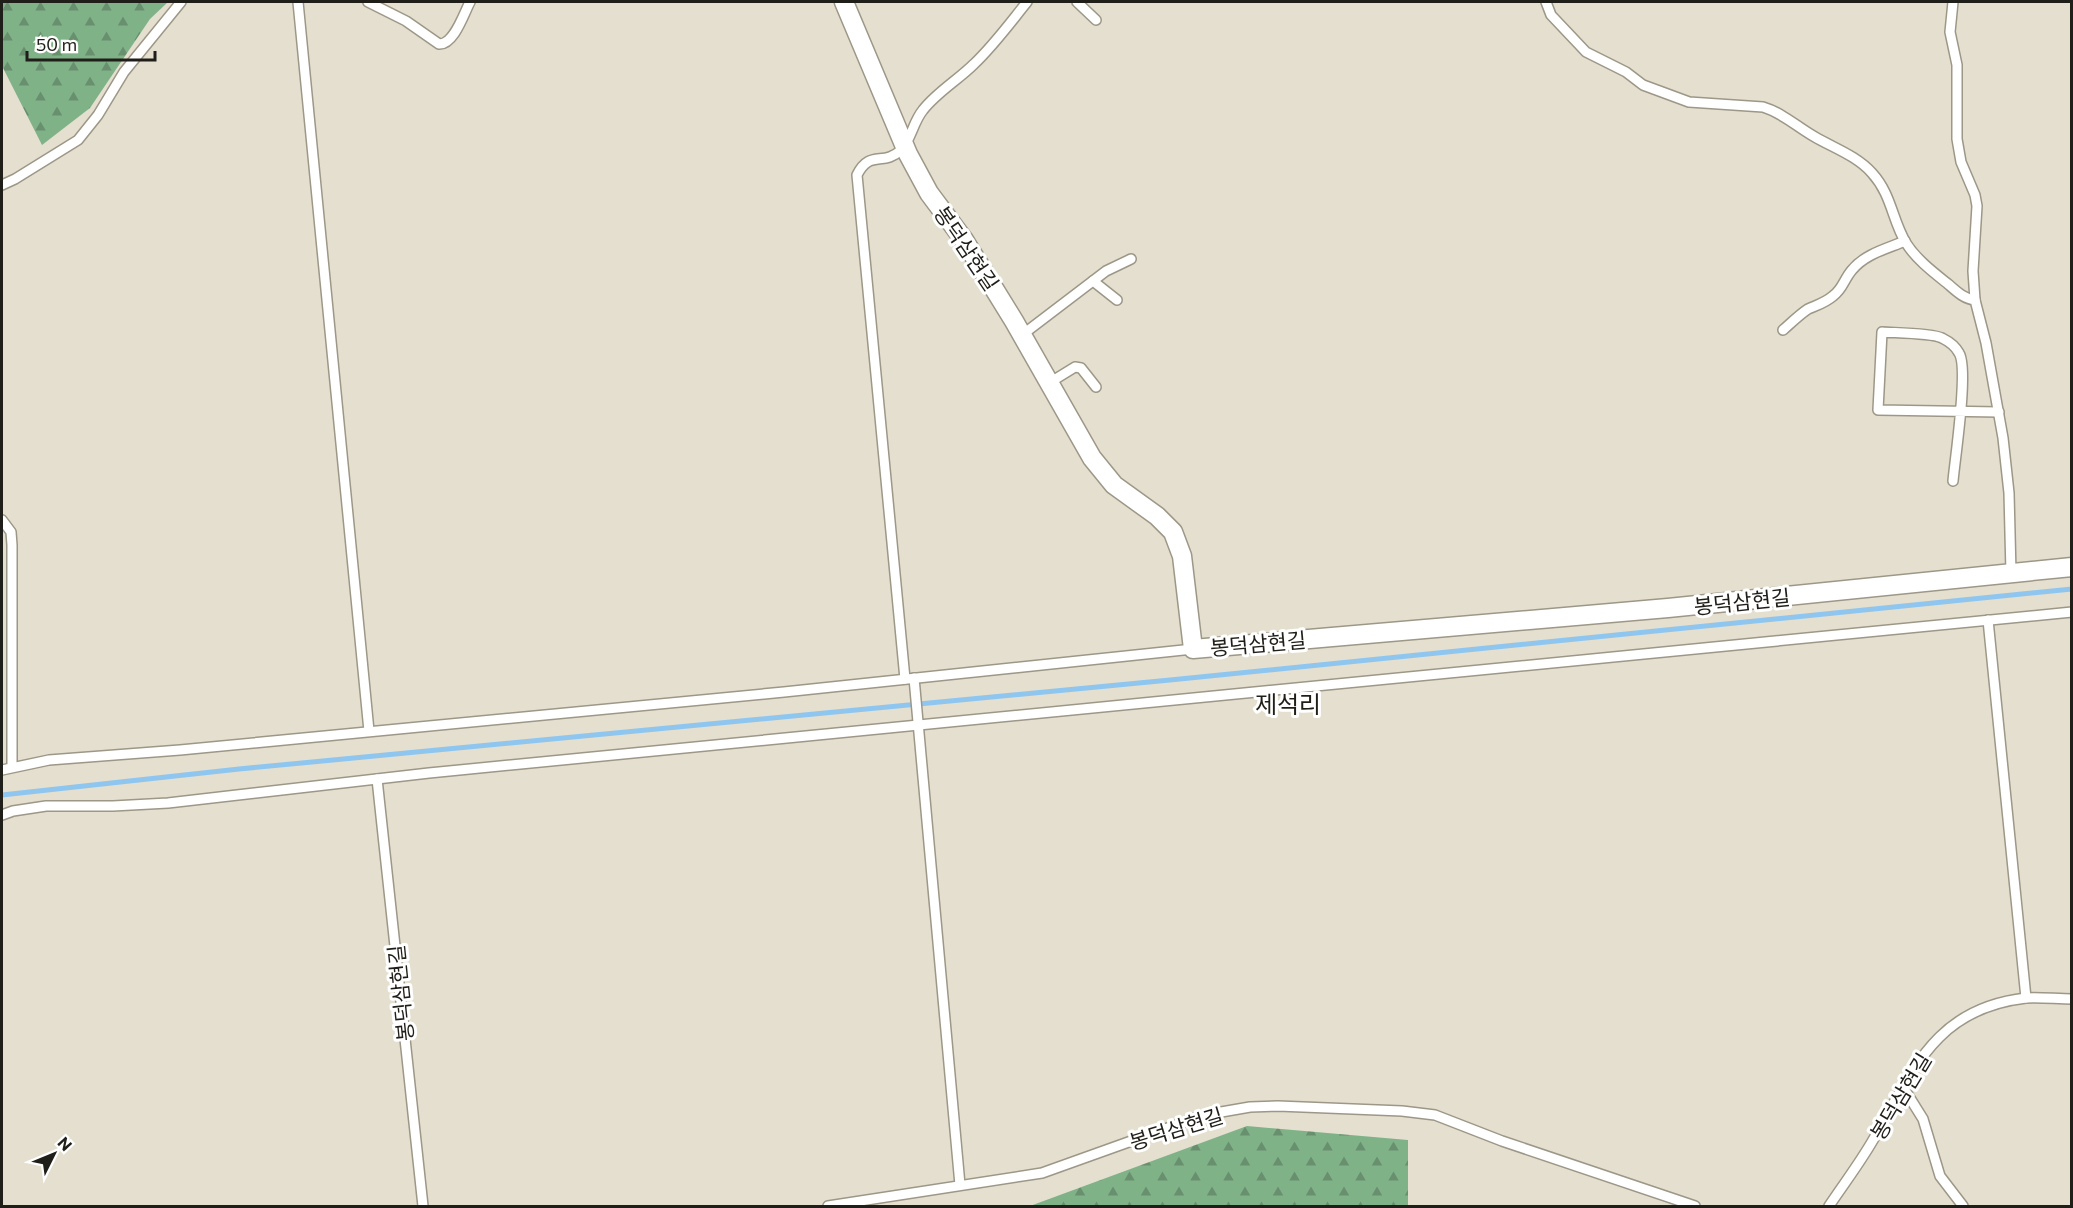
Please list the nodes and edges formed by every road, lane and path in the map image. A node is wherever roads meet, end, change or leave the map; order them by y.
1 (181, 2) edge
2 (298, 2) edge
3 (368, 2) edge
4 (470, 2) edge
5 (844, 2) edge
6 (1027, 2) edge
7 (1077, 2) edge
8 (1546, 2) edge
9 (1953, 2) edge
10 (1096, 20) dead end
11 (905, 146) junction
12 (2, 185) edge
13 (1905, 241) junction
14 (1131, 259) dead end
15 (1093, 281) junction
16 (1117, 300) dead end
17 (1975, 300) junction
18 (1783, 330) dead end
19 (1022, 335) junction
20 (1049, 382) junction
21 (1096, 387) dead end
22 (1960, 411) junction
23 (1999, 412) junction
24 (1953, 481) dead end
25 (2, 520) edge
26 (2072, 567) edge
27 (2011, 573) junction
28 (2072, 612) edge
29 (1988, 620) junction
30 (1192, 649) junction
31 (909, 678) junction
32 (918, 721) junction
33 (369, 731) junction
34 (12, 767) junction
35 (2, 770) edge
36 (377, 779) junction
37 (2, 815) edge
38 (2026, 998) junction
39 (2072, 999) edge
40 (1903, 1087) junction
41 (960, 1185) junction
42 (423, 1206) edge
43 (828, 1206) edge
44 (1695, 1206) edge
45 (1829, 1206) edge
46 (1963, 1206) edge

1 - 12 lane
2 - 33 lane
3 - 4 lane
5 - 11 street, 봉덕삼현길
6 - 11 lane
7 - 10 lane
8 - 13 lane
9 - 17 lane
11 - 19 street, 봉덕삼현길
11 - 31 lane
13 - 17 lane
13 - 18 lane
14 - 15 lane
15 - 16 lane
15 - 19 lane
17 - 23 lane
19 - 20 street, 봉덕삼현길
20 - 21 lane
20 - 30 street, 봉덕삼현길
22 - 22 lane
22 - 23 lane
22 - 24 lane
23 - 27 lane
25 - 34 lane
26 - 27 street, 봉덕삼현길
27 - 30 street, 봉덕삼현길
28 - 29 lane
29 - 32 lane
29 - 38 lane
30 - 31 lane
31 - 32 lane
31 - 33 lane
32 - 36 lane
32 - 41 lane
33 - 34 lane
34 - 35 lane
36 - 37 lane
36 - 42 lane, 봉덕삼현길
38 - 39 lane, 봉덕삼현길
38 - 40 lane, 봉덕삼현길
40 - 45 lane, 봉덕삼현길
40 - 46 lane
41 - 43 lane, 봉덕삼현길
41 - 44 lane, 봉덕삼현길

